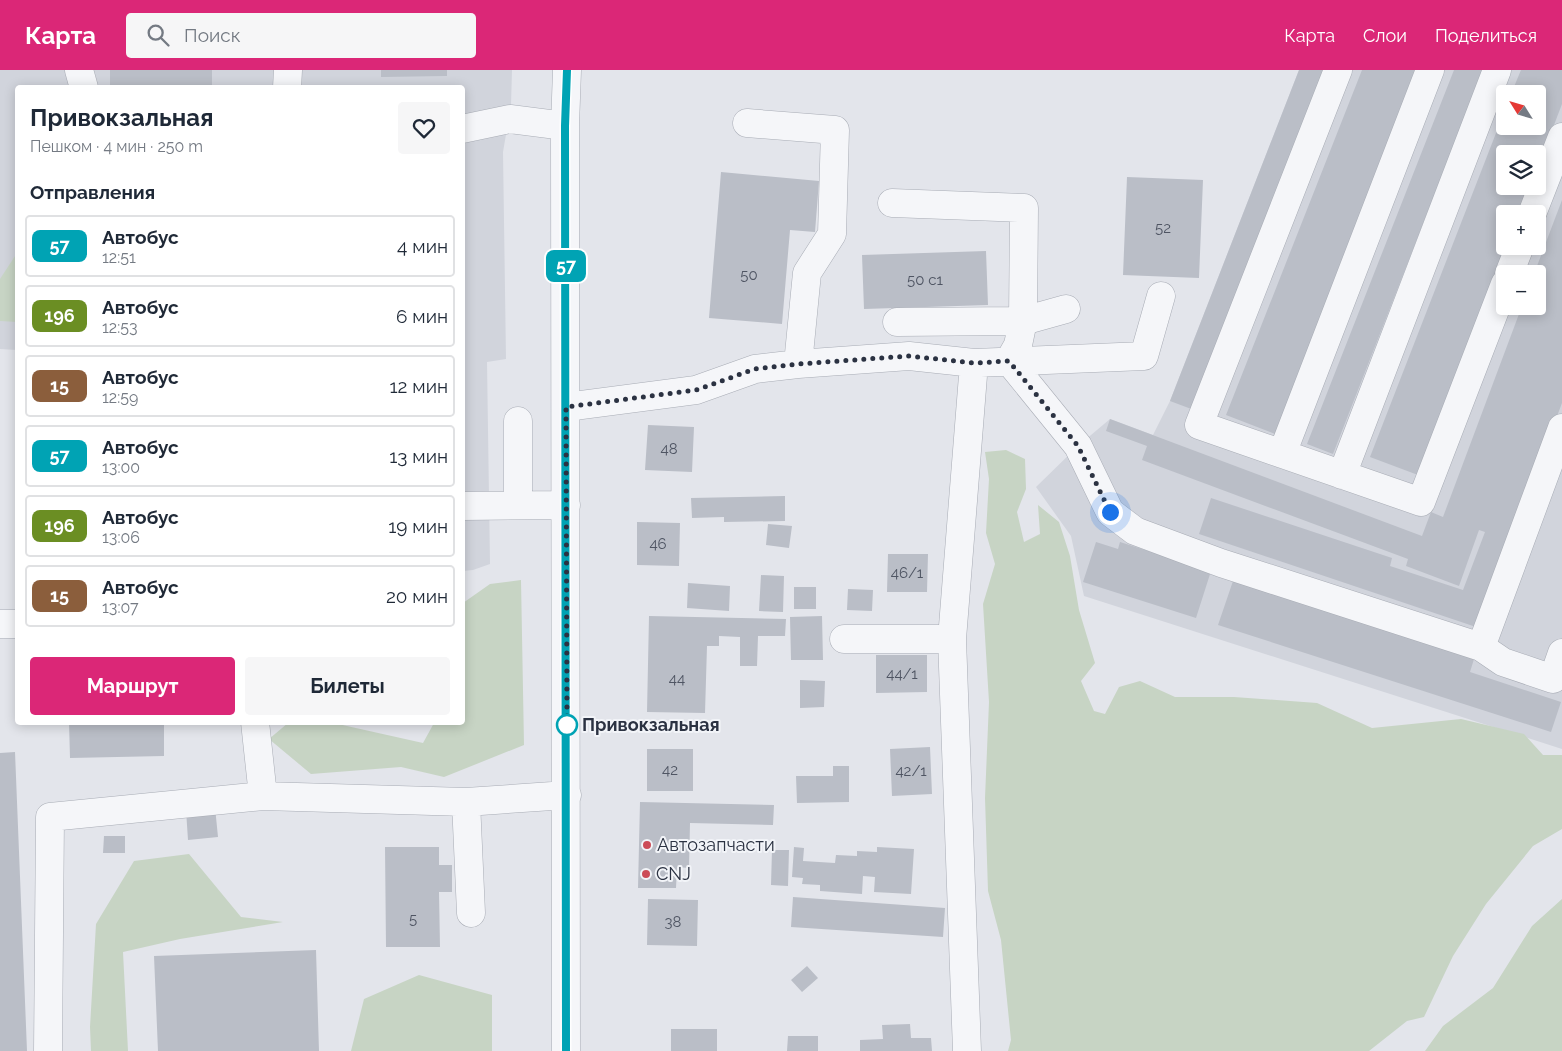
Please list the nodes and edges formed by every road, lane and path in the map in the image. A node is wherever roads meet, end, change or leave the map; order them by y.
1 (79, 70) edge
2 (288, 70) edge
3 (567, 70) edge
4 (1338, 70) edge
5 (1430, 70) edge
6 (1498, 70) edge
7 (83, 85) edge
8 (287, 85) edge
9 (747, 123) dead end
10 (565, 126) junction
11 (465, 128) edge
12 (1562, 137) edge
13 (892, 204) dead end
14 (1536, 205) edge
15 (1162, 296) dead end
16 (1496, 307) edge
17 (1066, 309) dead end
18 (1023, 321) junction
19 (897, 322) dead end
20 (1009, 361) junction
21 (974, 363) junction
22 (798, 364) junction
23 (566, 407) junction
24 (518, 421) dead end
25 (1562, 428) edge
26 (1282, 454) junction
27 (1342, 475) junction
28 (518, 505) junction
29 (566, 505) junction
30 (465, 506) edge
31 (0, 624) edge
32 (15, 624) edge
33 (844, 639) dead end
34 (952, 639) junction
35 (1481, 647) junction
36 (1562, 653) edge
37 (255, 725) edge
38 (567, 795) junction
39 (264, 796) junction
40 (466, 802) junction
41 (471, 913) dead end
42 (48, 1051) edge
43 (566, 1051) edge
44 (967, 1051) edge

1 - 7 street
2 - 8 street
3 - 10 street
4 - 26 street
5 - 26 street
6 - 27 street
9 - 22 street
10 - 11 street
10 - 23 street
12 - 14 street
13 - 18 street
15 - 20 street
16 - 27 street
17 - 18 street
18 - 19 street
18 - 20 street
20 - 21 street
20 - 35 street
21 - 22 street
21 - 34 street
22 - 23 street
23 - 29 street
24 - 28 street
25 - 35 street
26 - 27 street
28 - 29 street
28 - 30 street
29 - 38 street
31 - 32 street
33 - 34 street
34 - 44 street
35 - 36 street
37 - 39 street
38 - 40 street
38 - 43 street
39 - 40 street
39 - 42 street
40 - 41 street

